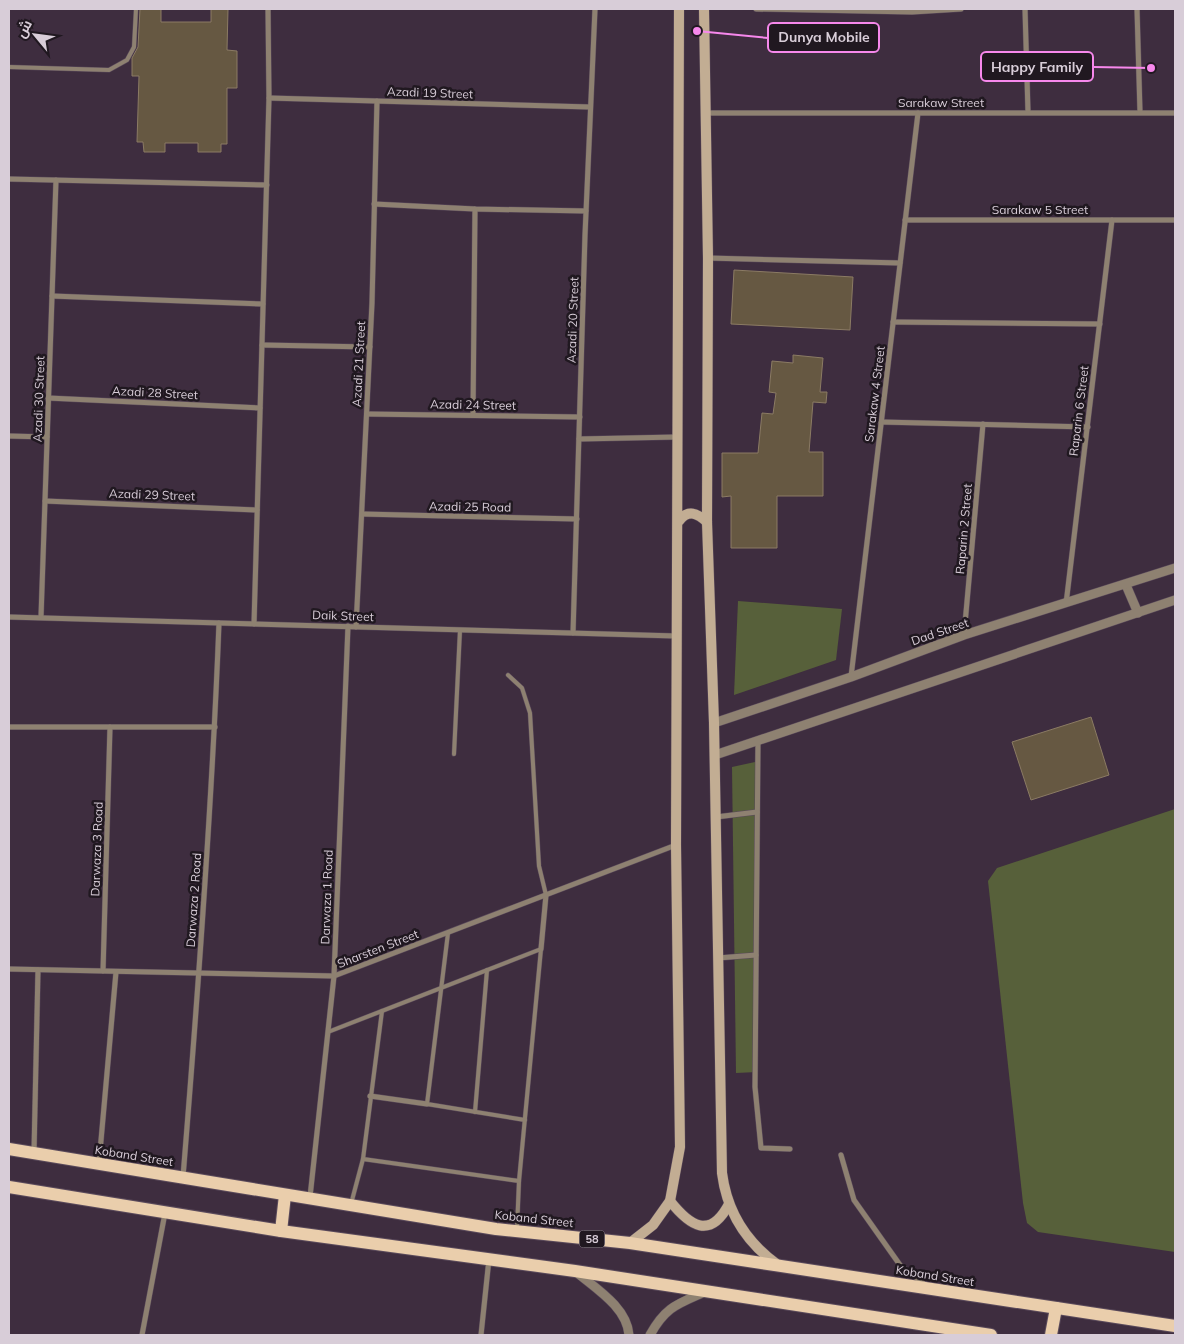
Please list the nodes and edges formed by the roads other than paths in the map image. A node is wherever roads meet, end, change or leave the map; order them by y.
1 (136, 9) edge
2 (268, 9) edge
3 (594, 9) edge
4 (679, 9) edge
5 (704, 9) edge
6 (756, 9) edge
7 (961, 9) edge
8 (1025, 9) edge
9 (1137, 9) edge
10 (796, 10) edge
11 (912, 10) edge
12 (9, 67) edge
13 (269, 98) junction
14 (377, 101) junction
15 (590, 107) junction
16 (1028, 112) junction
17 (1140, 112) junction
18 (706, 113) junction
19 (918, 113) junction
20 (1175, 113) edge
21 (9, 179) edge
22 (56, 180) junction
23 (267, 185) junction
24 (374, 204) junction
25 (476, 209) junction
26 (586, 211) junction
27 (905, 220) junction
28 (1112, 220) junction
29 (1175, 220) edge
30 (708, 258) junction
31 (900, 263) junction
32 (52, 296) junction
33 (263, 304) junction
34 (893, 322) junction
35 (1100, 324) junction
36 (262, 345) junction
37 (370, 347) junction
38 (48, 398) junction
39 (260, 408) junction
40 (367, 414) junction
41 (473, 415) junction
42 (580, 417) junction
43 (881, 422) junction
44 (982, 424) junction
45 (1088, 427) junction
46 (9, 436) edge
47 (47, 437) junction
48 (677, 437) junction
49 (579, 440) junction
50 (45, 501) junction
51 (258, 510) junction
52 (362, 514) junction
53 (577, 519) junction
54 (679, 521) junction
55 (707, 522) junction
56 (1175, 566) edge
57 (1126, 585) junction
58 (1175, 600) edge
59 (1066, 605) junction
60 (1138, 613) junction
61 (9, 616) edge
62 (42, 618) junction
63 (219, 623) junction
64 (254, 624) junction
65 (348, 626) junction
66 (356, 627) junction
67 (460, 630) junction
68 (573, 633) junction
69 (676, 636) junction
70 (964, 636) junction
71 (508, 676) dead end
72 (851, 677) junction
73 (714, 723) junction
74 (9, 727) edge
75 (110, 727) junction
76 (215, 728) junction
77 (758, 740) junction
78 (454, 754) dead end
79 (715, 755) junction
80 (758, 812) junction
81 (716, 817) junction
82 (676, 845) junction
83 (546, 895) junction
84 (448, 933) junction
85 (541, 949) junction
86 (756, 955) junction
87 (718, 958) junction
88 (9, 970) edge
89 (38, 970) junction
90 (487, 970) junction
91 (103, 972) junction
92 (116, 972) junction
93 (200, 974) junction
94 (334, 976) junction
95 (442, 988) junction
96 (382, 1011) junction
97 (328, 1032) junction
98 (370, 1096) junction
99 (427, 1104) junction
100 (475, 1112) junction
101 (525, 1120) junction
102 (790, 1148) dead end
103 (9, 1150) edge
104 (34, 1153) junction
105 (841, 1155) dead end
106 (364, 1160) junction
107 (99, 1164) junction
108 (183, 1178) junction
109 (519, 1181) junction
110 (9, 1187) edge
111 (285, 1195) junction
112 (310, 1198) junction
113 (670, 1201) junction
114 (729, 1204) junction
115 (351, 1206) junction
116 (165, 1212) junction
117 (281, 1231) junction
118 (517, 1231) junction
119 (630, 1243) junction
120 (489, 1259) junction
121 (781, 1267) junction
122 (575, 1271) junction
123 (931, 1290) junction
124 (708, 1291) junction
125 (1056, 1308) junction
126 (1175, 1326) edge
127 (142, 1335) edge
128 (481, 1335) edge
129 (629, 1335) edge
130 (650, 1335) edge
131 (991, 1335) edge
132 (1051, 1335) edge

1 - 12 lane
2 - 13 street
3 - 15 street, Azadi 20 Street
4 - 48 main road
5 - 18 main road
6 - 10 street
7 - 11 street
8 - 16 street
9 - 17 street
10 - 11 street
13 - 14 street, Azadi 19 Street
13 - 23 street
14 - 15 street, Azadi 19 Street
14 - 24 street, Azadi 21 Street
15 - 26 street, Azadi 20 Street
16 - 17 street, Sarakaw Street
16 - 19 street, Sarakaw Street
17 - 20 street, Sarakaw Street
18 - 19 street, Sarakaw Street
18 - 30 main road
19 - 27 street, Sarakaw 4 Street
21 - 22 street
22 - 23 street
22 - 32 street, Azadi 30 Street
23 - 33 street
24 - 25 street
24 - 37 street, Azadi 21 Street
25 - 26 street
25 - 41 street
26 - 42 street, Azadi 20 Street
27 - 28 street, Sarakaw 5 Street
27 - 31 street, Sarakaw 4 Street
28 - 29 street, Sarakaw 5 Street
28 - 35 street, Raparin 6 Street
30 - 31 street
30 - 55 main road
31 - 34 street, Sarakaw 4 Street
32 - 33 street
32 - 38 street, Azadi 30 Street
33 - 36 street
34 - 35 street
34 - 43 street, Sarakaw 4 Street
35 - 45 street, Raparin 6 Street
36 - 37 street
36 - 39 street
37 - 40 street, Azadi 21 Street
38 - 39 street, Azadi 28 Street
38 - 47 street, Azadi 30 Street
39 - 51 street
40 - 41 street, Azadi 24 Street
40 - 52 street, Azadi 21 Street
41 - 42 street, Azadi 24 Street
42 - 49 street, Azadi 20 Street
43 - 44 street
43 - 72 street, Sarakaw 4 Street
44 - 45 street
44 - 70 street, Raparin 2 Street
45 - 59 street, Raparin 6 Street
46 - 47 street
47 - 50 street, Azadi 30 Street
48 - 49 street
48 - 54 main road
49 - 53 street, Azadi 20 Street
50 - 51 street, Azadi 29 Street
50 - 62 street, Azadi 30 Street
51 - 64 street
52 - 53 street, Azadi 25 Road
52 - 66 street, Azadi 21 Street
53 - 68 street, Azadi 20 Street
54 - 55 main road
54 - 69 main road
55 - 73 main road
56 - 57 street, Dad Street
57 - 59 street, Dad Street
57 - 60 street
58 - 60 street
59 - 70 street, Dad Street
60 - 77 street
61 - 62 street, Daik Street
62 - 63 street, Daik Street
63 - 64 street, Daik Street
63 - 76 street, Darwaza 2 Road
64 - 65 street, Daik Street
65 - 66 street, Daik Street
65 - 94 street, Darwaza 1 Road
66 - 67 street, Daik Street
67 - 68 street, Daik Street
67 - 78 lane
68 - 69 street, Daik Street
69 - 82 main road
70 - 72 street, Dad Street
71 - 83 lane
72 - 73 street, Dad Street
73 - 79 main road
74 - 75 street
75 - 76 street
75 - 91 street, Darwaza 3 Road
76 - 93 street, Darwaza 2 Road
77 - 79 street
77 - 80 street
79 - 81 main road
80 - 81 street
80 - 86 street
81 - 87 main road
82 - 83 street, Sharsten Street
82 - 113 main road
83 - 84 street, Sharsten Street
83 - 85 street
84 - 94 street, Sharsten Street
84 - 95 lane
85 - 90 lane
85 - 101 lane
86 - 87 street
86 - 102 street
87 - 114 main road
88 - 89 street, Sharsten Street
89 - 91 street, Sharsten Street
89 - 104 street
90 - 95 lane
90 - 100 lane
91 - 92 street, Sharsten Street
92 - 93 street, Sharsten Street
92 - 107 street
93 - 94 street, Sharsten Street
93 - 108 street, Darwaza 2 Road
94 - 97 street, Darwaza 1 Road
95 - 96 lane
95 - 99 lane
96 - 97 lane
96 - 98 lane
97 - 112 street, Darwaza 1 Road
98 - 99 street
98 - 106 lane
99 - 100 lane
100 - 101 lane
101 - 109 lane
103 - 104 main road, Koband Street / 58
104 - 107 main road, Koband Street / 58
105 - 123 street
106 - 109 lane
106 - 115 lane
107 - 108 main road, Koband Street / 58
108 - 111 main road, Koband Street / 58
109 - 118 lane
110 - 116 main road
111 - 112 main road, Koband Street / 58
111 - 117 main road
112 - 115 main road, Koband Street / 58
113 - 114 main road
113 - 119 main road
114 - 121 main road
115 - 118 main road, Koband Street / 58
116 - 117 main road
116 - 127 street
117 - 120 main road
118 - 119 main road, Koband Street / 58
119 - 121 main road, Koband Street / 58
120 - 122 main road
120 - 128 street
121 - 123 main road, Koband Street / 58
122 - 124 main road
122 - 129 street
123 - 125 main road, Koband Street / 58
124 - 130 street
124 - 131 main road
125 - 126 main road, Koband Street / 58
125 - 132 main road

